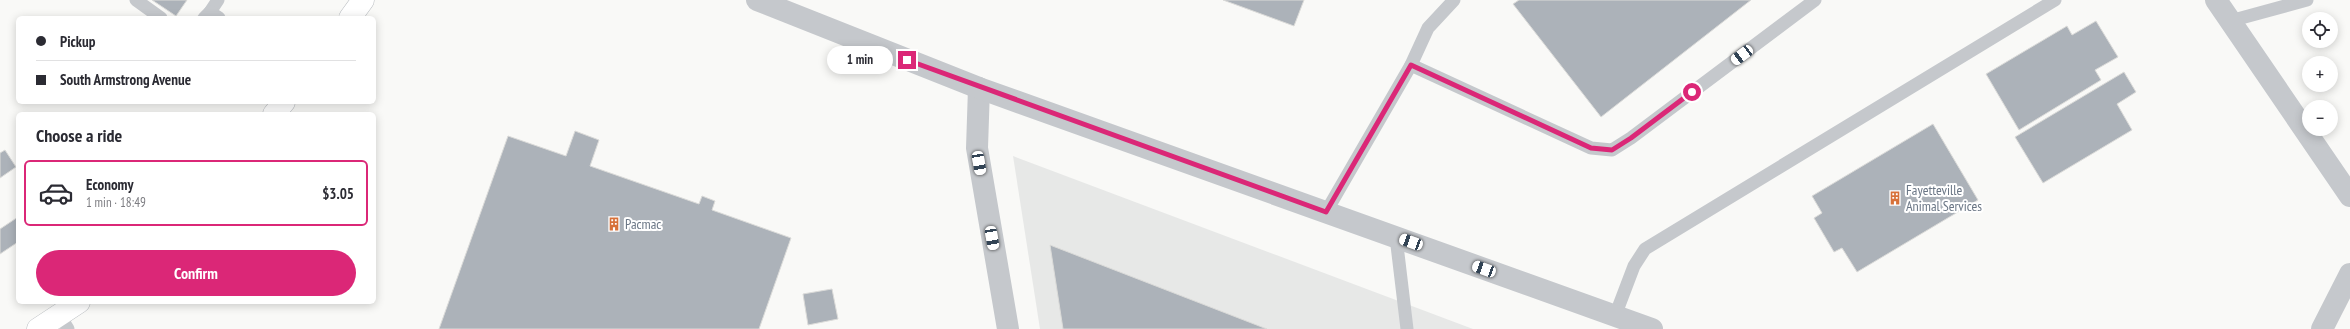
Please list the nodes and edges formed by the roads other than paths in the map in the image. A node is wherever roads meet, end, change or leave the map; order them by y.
1 (136, 0) edge
2 (217, 0) edge
3 (757, 0) edge
4 (1454, 0) edge
5 (1815, 0) edge
6 (2055, 0) edge
7 (2216, 0) edge
8 (2307, 0) edge
9 (158, 16) edge
10 (211, 16) edge
11 (2230, 21) junction
12 (1411, 65) junction
13 (979, 88) junction
14 (282, 104) edge
15 (276, 112) edge
16 (2350, 196) edge
17 (1326, 212) junction
18 (1396, 237) junction
19 (2350, 274) edge
20 (78, 304) edge
21 (1615, 316) junction
22 (64, 322) edge
23 (38, 329) edge
24 (1008, 329) edge
25 (1407, 329) edge
26 (1652, 329) edge
27 (2322, 329) edge

1 - 9 lane
2 - 10 lane
3 - 13 street
4 - 12 lane
5 - 12 lane
6 - 21 lane
7 - 11 street
8 - 11 lane
11 - 16 street
12 - 17 lane
13 - 17 street
13 - 24 street
14 - 15 main road
17 - 18 street
18 - 21 street
18 - 25 lane
19 - 27 street
20 - 22 main road
21 - 26 street
22 - 23 main road

